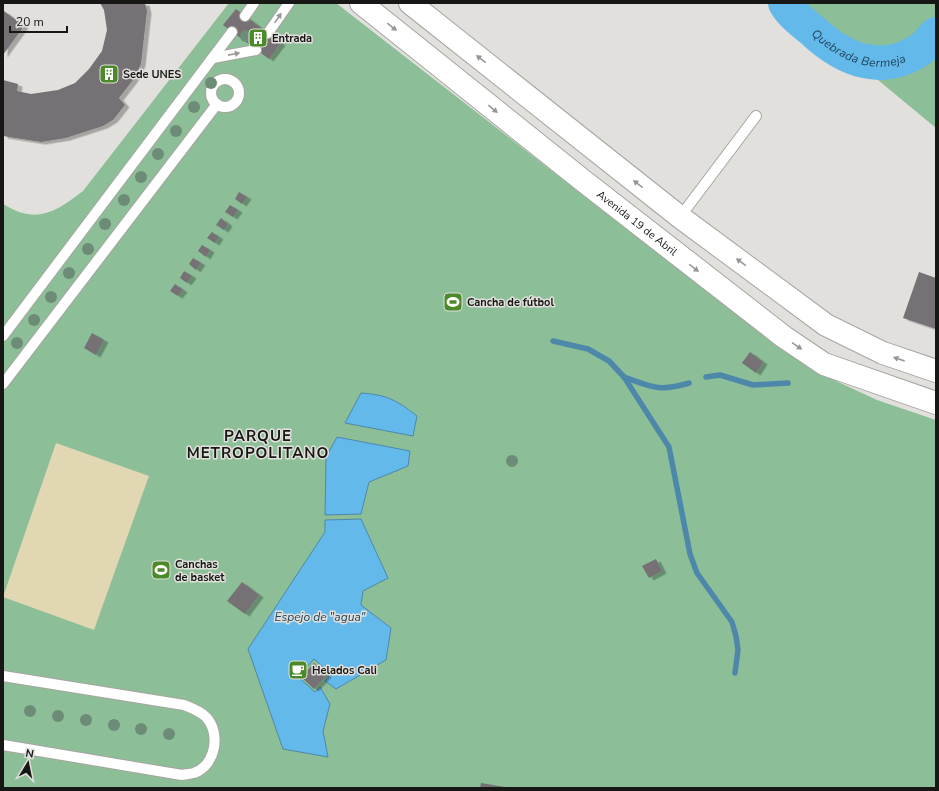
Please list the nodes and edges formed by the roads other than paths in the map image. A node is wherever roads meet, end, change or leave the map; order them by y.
1 (254, 3) edge
2 (289, 3) edge
3 (361, 3) edge
4 (410, 3) edge
5 (245, 16) dead end
6 (232, 32) dead end
7 (268, 33) dead end
8 (256, 50) dead end
9 (213, 58) junction
10 (217, 104) dead end
11 (756, 116) dead end
12 (680, 217) junction
13 (766, 280) junction
14 (791, 299) junction
15 (746, 309) junction
16 (767, 324) junction
17 (3, 336) edge
18 (936, 371) edge
19 (3, 384) edge
20 (936, 403) edge
21 (3, 676) edge
22 (3, 745) edge

1 - 5 lane
7 -> 2 lane
3 -> 15 street, Avenida 19 de Abril
12 -> 4 street
6 - 9 lane
9 -> 8 lane
9 - 17 lane
10 - 19 lane
11 - 12 lane
13 -> 12 street
13 - 14 street
13 - 15 street
14 - 16 street
18 -> 14 street
15 - 16 street, Avenida 19 de Abril
16 -> 20 street, Avenida 19 de Abril
21 - 22 lane

